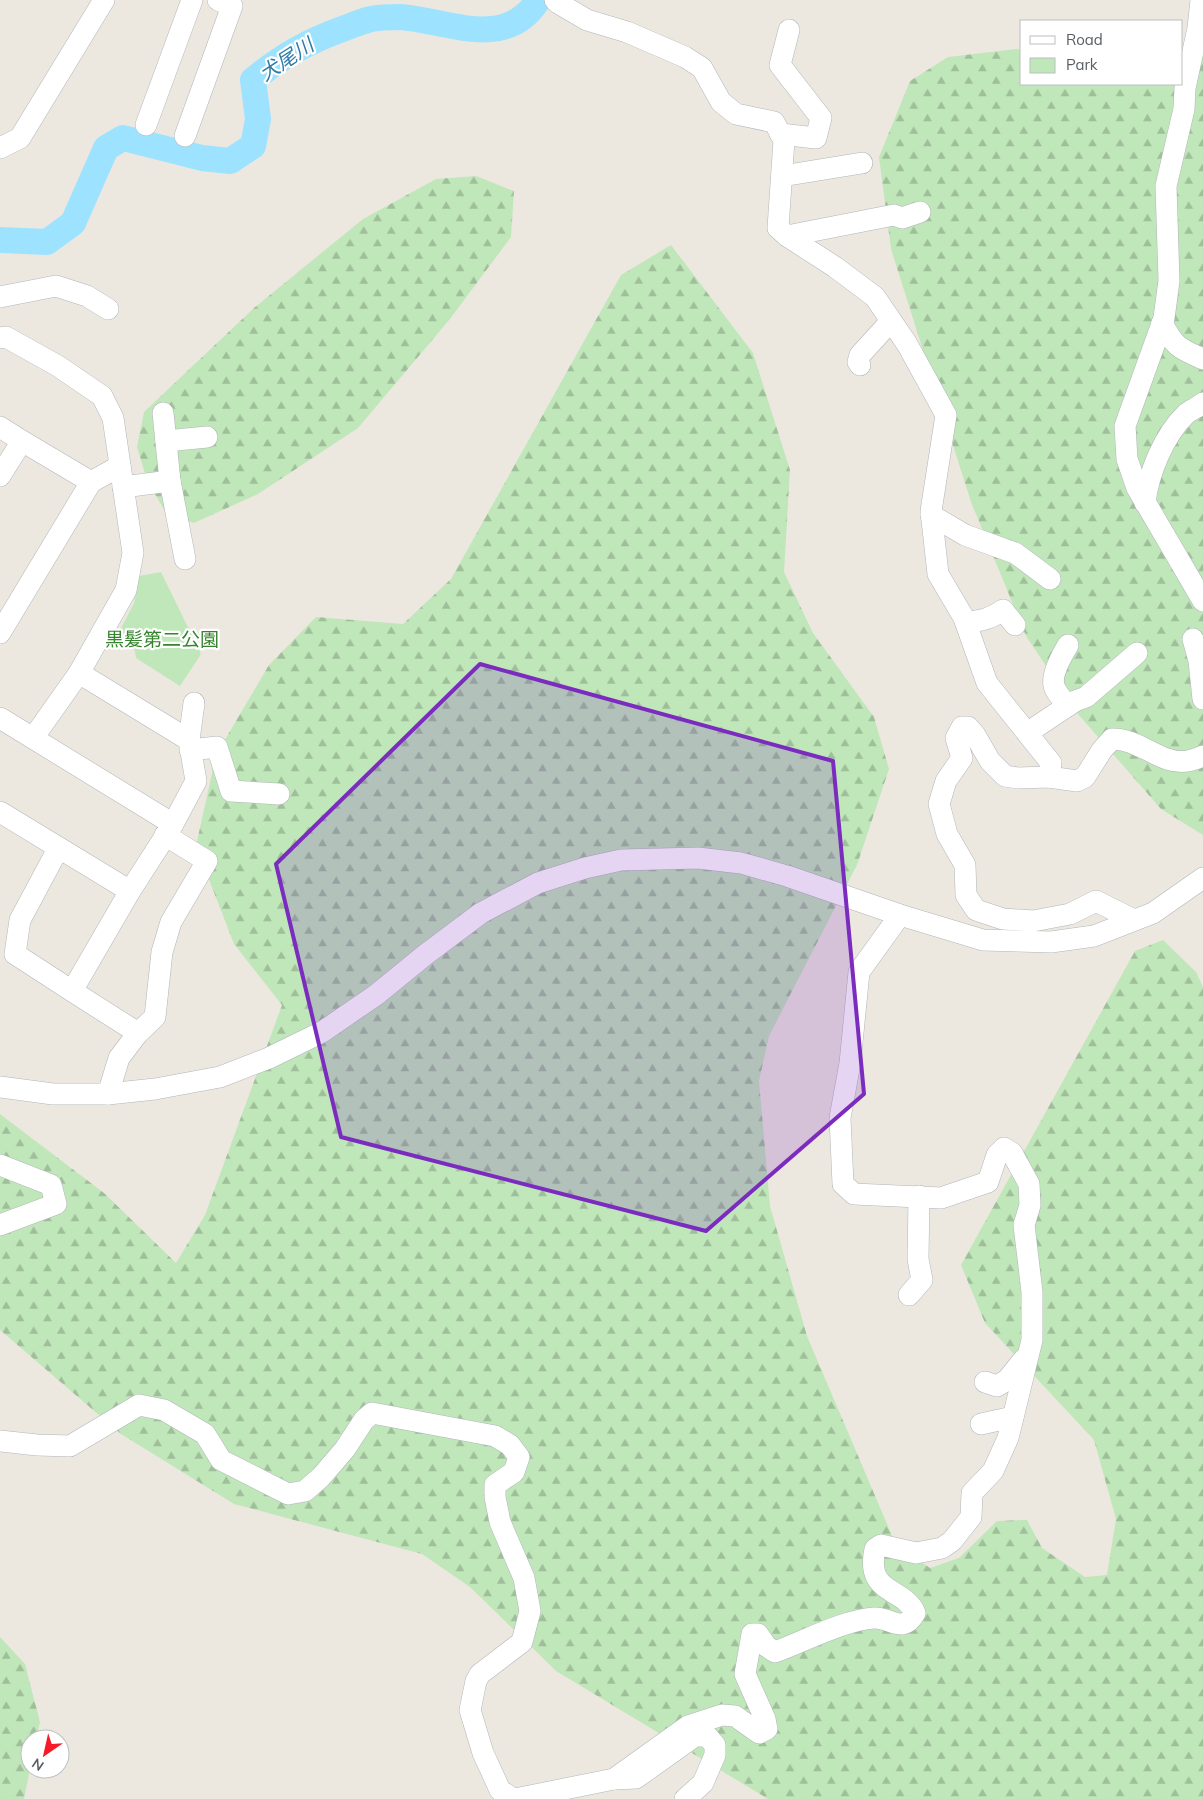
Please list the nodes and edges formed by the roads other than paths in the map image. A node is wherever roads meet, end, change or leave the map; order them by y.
1 (104, 0) edge
2 (192, 0) edge
3 (218, 0) edge
4 (555, 0) edge
5 (1201, 0) edge
6 (789, 30) dead end
7 (146, 126) dead end
8 (780, 134) junction
9 (184, 136) dead end
10 (0, 148) edge
11 (862, 163) dead end
12 (782, 176) junction
13 (920, 212) dead end
14 (787, 236) junction
15 (0, 297) edge
16 (108, 309) dead end
17 (891, 321) junction
18 (1162, 324) junction
19 (0, 338) edge
20 (1203, 359) edge
21 (860, 365) dead end
22 (1203, 403) edge
23 (162, 413) dead end
24 (0, 427) edge
25 (207, 437) dead end
26 (22, 441) junction
27 (166, 441) junction
28 (0, 476) edge
29 (121, 477) junction
30 (170, 481) junction
31 (92, 482) junction
32 (1146, 503) junction
33 (931, 516) junction
34 (185, 559) dead end
35 (1050, 579) dead end
36 (1203, 601) edge
37 (966, 622) junction
38 (1015, 625) dead end
39 (0, 633) edge
40 (1193, 640) dead end
41 (1068, 645) dead end
42 (1137, 653) dead end
43 (78, 673) junction
44 (1203, 699) edge
45 (194, 703) dead end
46 (1068, 706) junction
47 (0, 718) edge
48 (1027, 733) junction
49 (33, 738) junction
50 (189, 745) junction
51 (1203, 756) edge
52 (1049, 777) junction
53 (279, 794) dead end
54 (0, 812) edge
55 (169, 829) junction
56 (58, 848) junction
57 (1203, 878) edge
58 (130, 891) junction
59 (900, 915) junction
60 (1134, 920) junction
61 (72, 991) junction
62 (138, 1033) junction
63 (0, 1087) edge
64 (108, 1094) junction
65 (0, 1165) edge
66 (919, 1196) junction
67 (0, 1226) edge
68 (909, 1295) dead end
69 (1029, 1353) junction
70 (985, 1382) dead end
71 (1013, 1417) junction
72 (981, 1424) dead end
73 (0, 1441) edge
74 (614, 1779) junction
75 (514, 1799) edge
76 (685, 1799) edge

1 - 10 street
2 - 7 street
3 - 9 street
4 - 8 street
5 - 18 street
6 - 8 street
8 - 12 street
11 - 12 street
12 - 14 street
13 - 14 street
14 - 17 street
15 - 16 street
17 - 21 street
17 - 33 street
18 - 20 street
18 - 32 street
19 - 29 street
22 - 32 street
23 - 27 street
24 - 26 street
25 - 27 street
26 - 28 street
26 - 31 street
27 - 30 street
29 - 30 street
29 - 31 street
29 - 43 street
30 - 34 street
31 - 39 street
32 - 36 street
33 - 35 street
33 - 37 street
37 - 38 street
37 - 48 street
40 - 44 street
41 - 46 street
42 - 46 street
43 - 49 street
43 - 50 street
45 - 50 street
46 - 48 street
47 - 49 street
48 - 52 street
49 - 55 street
50 - 53 street
50 - 55 street
51 - 52 street
52 - 60 street
54 - 56 street
55 - 58 street
55 - 62 street
56 - 58 street
56 - 61 street
57 - 60 street
58 - 61 street
59 - 60 street
59 - 64 street
59 - 66 street
61 - 62 street
62 - 64 street
63 - 64 street
65 - 67 street
66 - 68 street
66 - 69 street
69 - 70 street
69 - 71 street
71 - 72 street
71 - 74 street
73 - 75 street
74 - 75 street
74 - 76 street

